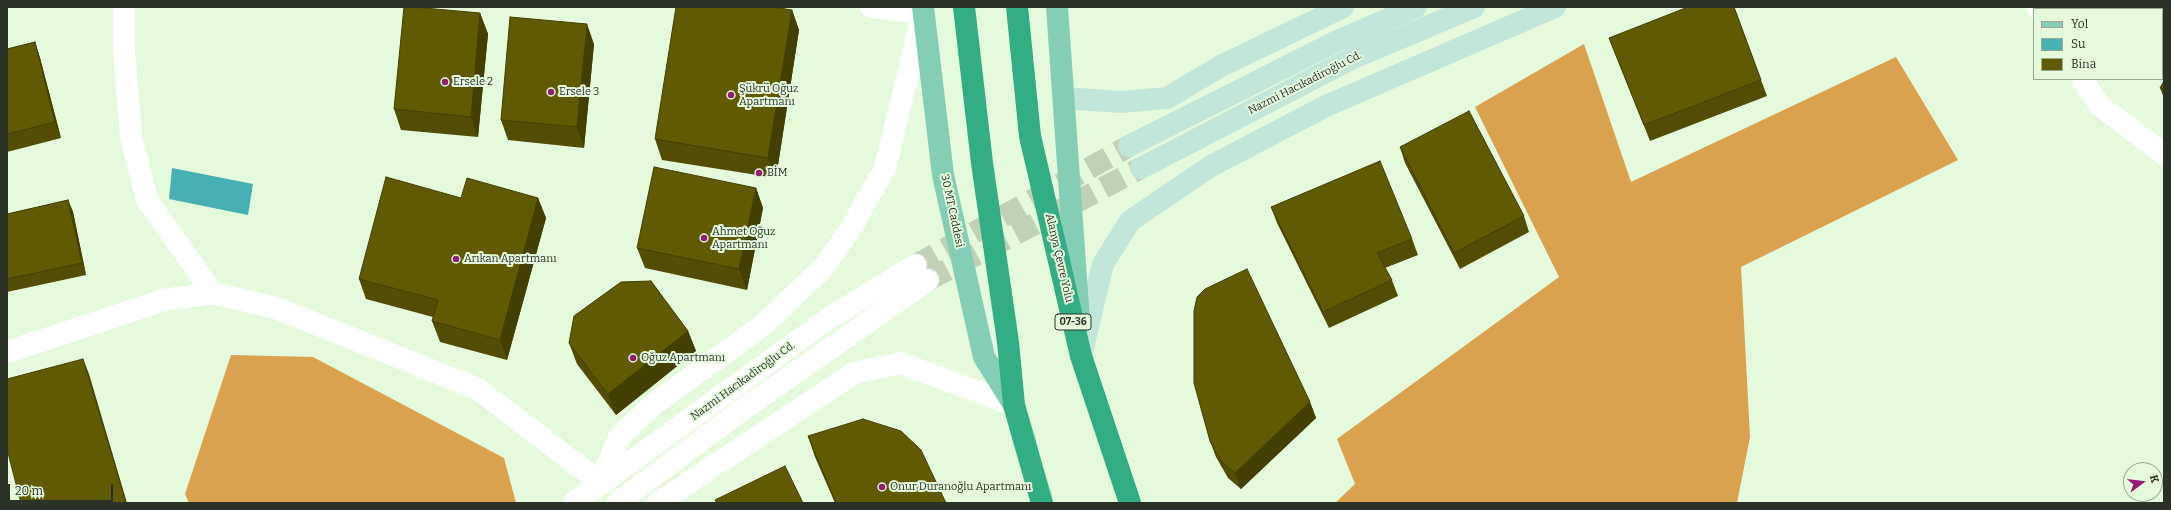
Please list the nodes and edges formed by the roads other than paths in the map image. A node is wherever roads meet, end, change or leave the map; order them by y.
1 (124, 7) edge
2 (871, 7) edge
3 (964, 7) edge
4 (1017, 7) edge
5 (1057, 7) edge
6 (1343, 7) edge
7 (1416, 7) edge
8 (1474, 7) edge
9 (1555, 7) edge
10 (923, 10) edge
11 (2083, 80) edge
12 (1064, 98) junction
13 (1129, 146) tunnel mouth
14 (2164, 154) edge
15 (1141, 168) tunnel mouth
16 (213, 293) junction
17 (7, 352) edge
18 (1082, 356) junction
19 (1014, 405) junction
20 (601, 483) junction
21 (574, 503) edge
22 (617, 503) edge
23 (658, 503) edge
24 (1042, 503) edge
25 (1130, 503) edge

1 - 16 street
2 - 10 street
3 - 19 highway
4 - 18 highway, Alanya Çevre Yolu / 07-36
5 - 12 main road
6 - 12 street
7 - 13 street, Nazmi Hacıkadiroğlu Cd.
8 - 15 street, Nazmi Hacıkadiroğlu Cd.
9 - 18 street
10 - 19 main road, 30 MT Caddesi
10 - 20 street
11 - 14 street
12 - 18 main road
16 - 17 street
16 - 20 street
18 - 25 highway, Alanya Çevre Yolu / 07-36
19 - 23 street
19 - 24 highway
20 - 21 street, Nazmi Hacıkadiroğlu Cd.
20 - 22 street, Nazmi Hacıkadiroğlu Cd.

